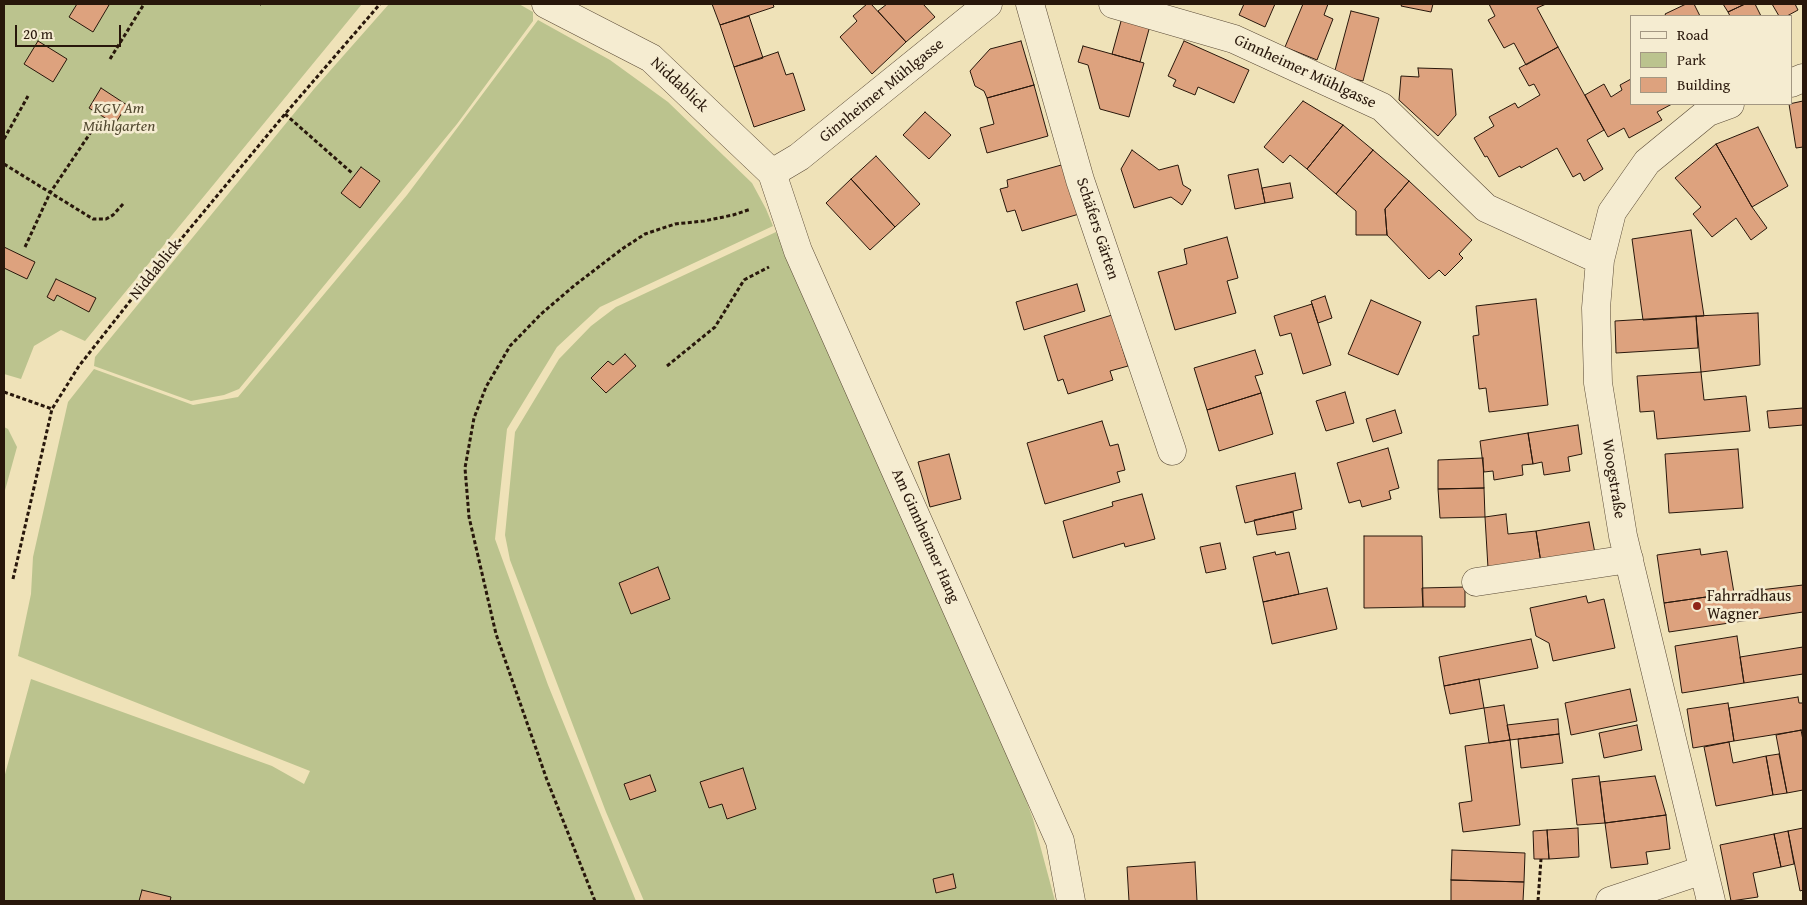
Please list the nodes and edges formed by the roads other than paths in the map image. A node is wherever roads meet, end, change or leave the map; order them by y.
1 (546, 4) edge
2 (988, 4) edge
3 (1030, 4) edge
4 (1113, 4) edge
5 (1727, 105) edge
6 (772, 172) junction
7 (1600, 260) junction
8 (1172, 451) dead end
9 (1628, 559) junction
10 (1476, 582) dead end
11 (1703, 870) junction
12 (1071, 901) edge
13 (1610, 901) edge
14 (1711, 901) edge

1 - 6 street, Niddablick
2 - 6 street, Ginnheimer Mühlgasse
3 - 8 street, Schäfers Gärten
4 - 7 street, Ginnheimer Mühlgasse
5 - 7 street, Woogstraße
6 - 12 street, Am Ginnheimer Hang
7 - 9 street, Woogstraße
9 - 10 street
9 - 11 street, Woogstraße
11 - 13 street
11 - 14 street, Woogstraße

